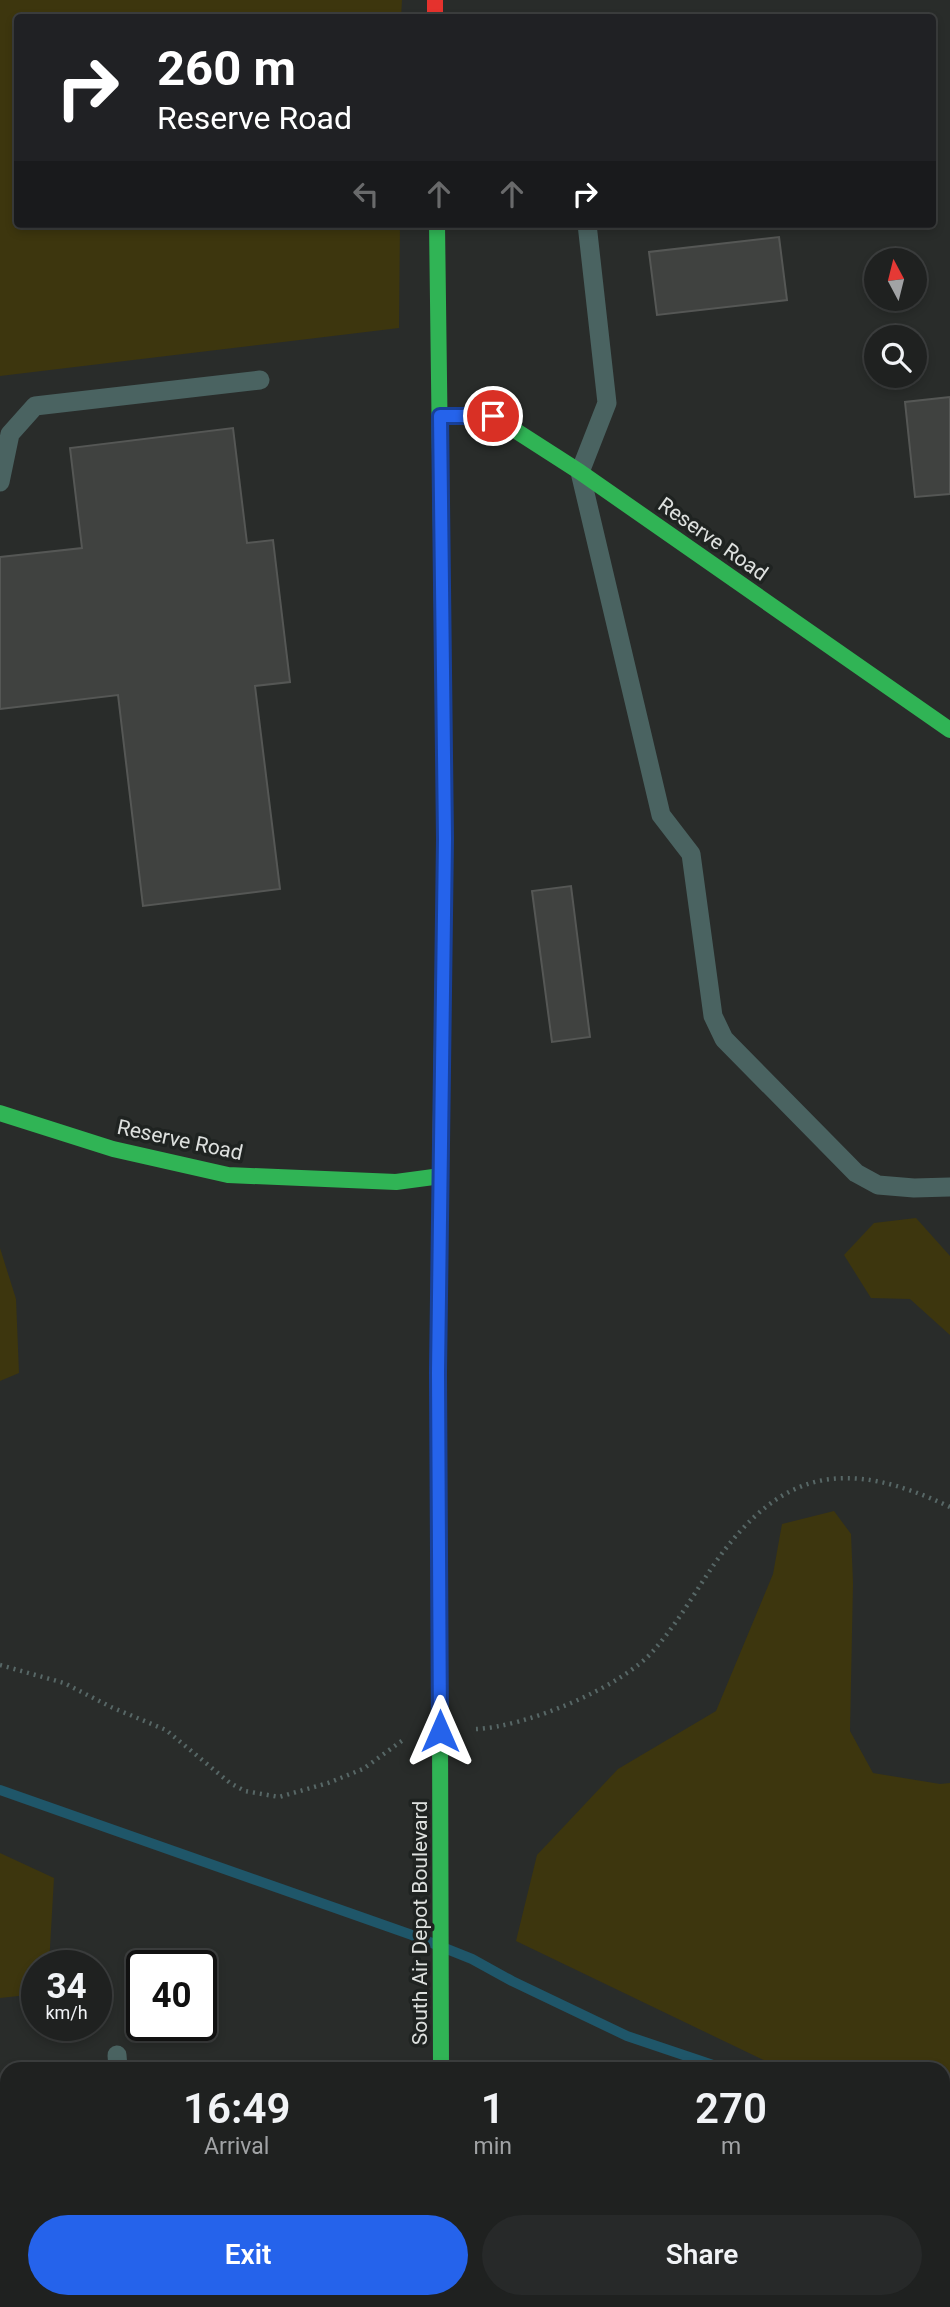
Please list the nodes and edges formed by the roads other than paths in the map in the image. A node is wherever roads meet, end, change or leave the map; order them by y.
1 (437, 228) edge
2 (587, 228) edge
3 (260, 380) dead end
4 (440, 416) junction
5 (580, 472) junction
6 (0, 482) edge
7 (950, 730) edge
8 (0, 1113) edge
9 (441, 1176) junction
10 (950, 1186) edge
11 (441, 2062) edge

1 - 4 street, South Air Depot Boulevard
2 - 5 lane
3 - 6 lane
4 - 5 street, Reserve Road
4 - 9 street, South Air Depot Boulevard
5 - 7 street, Reserve Road
5 - 10 lane
8 - 9 street, Reserve Road
9 - 11 street, South Air Depot Boulevard

